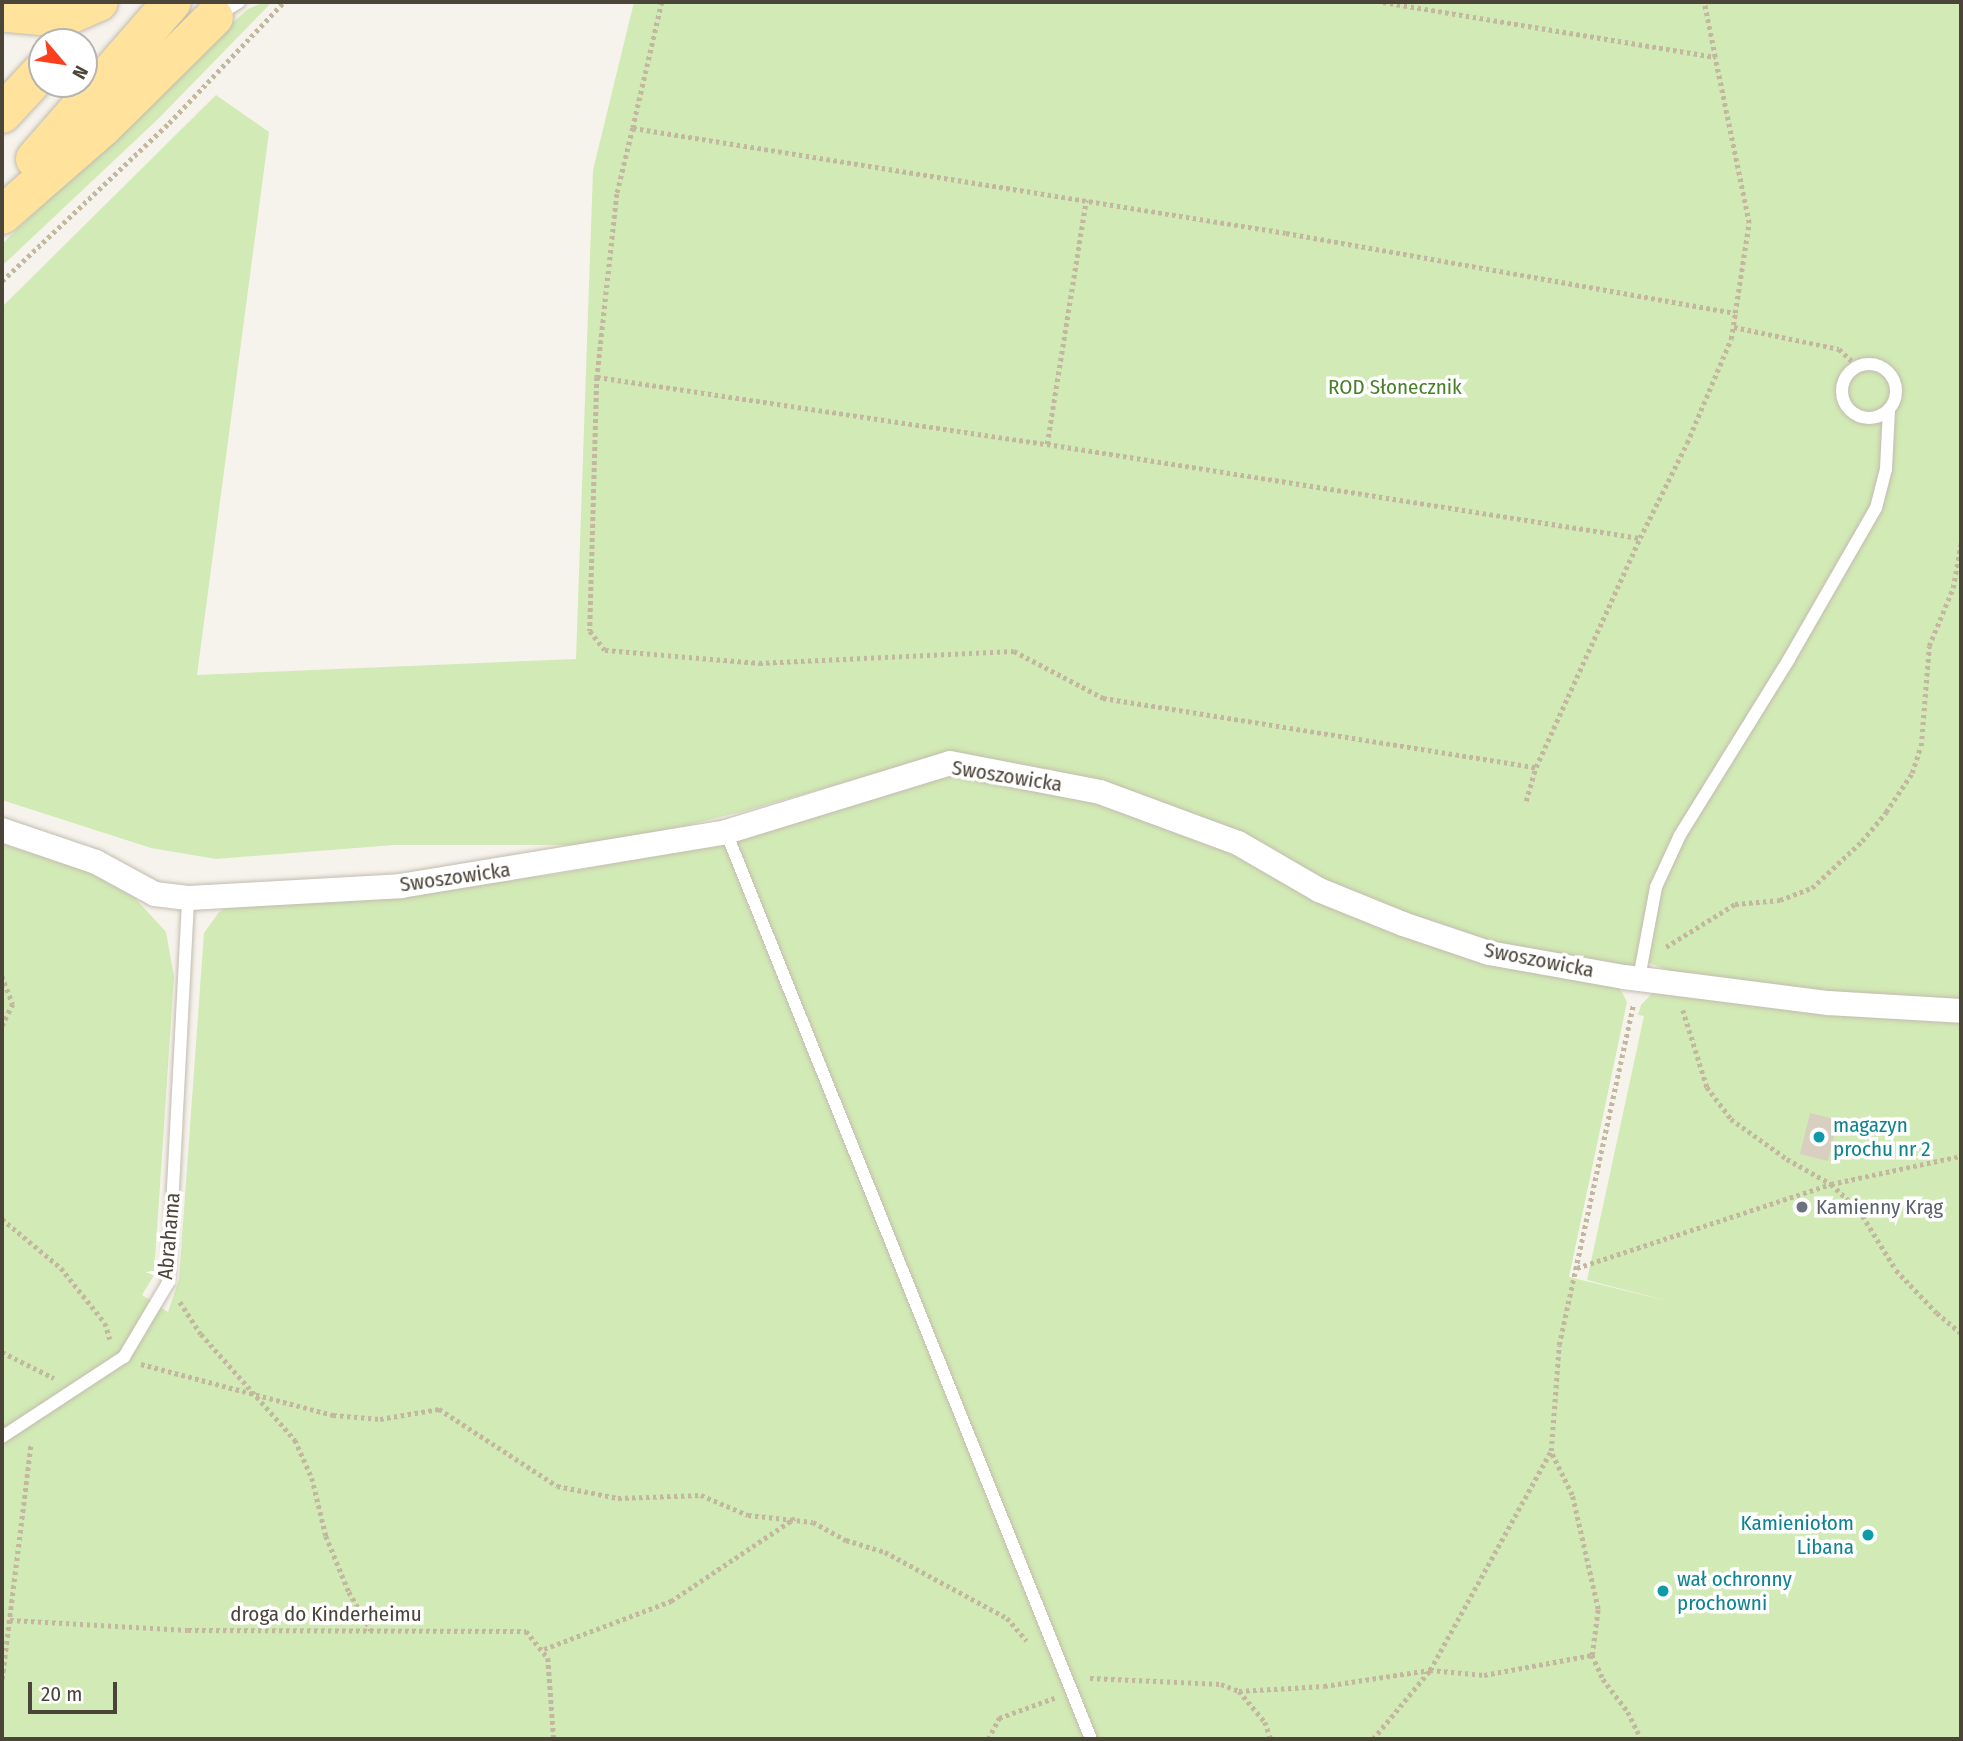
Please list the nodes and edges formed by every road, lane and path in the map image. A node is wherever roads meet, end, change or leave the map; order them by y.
1 (101, 2) edge
2 (172, 2) edge
3 (284, 2) edge
4 (662, 2) edge
5 (1383, 2) edge
6 (1704, 2) edge
7 (2, 7) edge
8 (228, 7) edge
9 (80, 28) edge
10 (1715, 57) junction
11 (28, 86) edge
12 (2, 114) edge
13 (633, 128) junction
14 (2, 197) edge
15 (1086, 200) junction
16 (2, 215) edge
17 (2, 281) edge
18 (1735, 313) junction
19 (1734, 327) junction
20 (1858, 367) junction
21 (597, 377) junction
22 (1889, 408) junction
23 (1047, 444) junction
24 (1640, 538) junction
25 (1961, 543) edge
26 (1536, 767) junction
27 (1526, 801) dead end
28 (2, 830) edge
29 (726, 832) junction
30 (188, 898) junction
31 (2, 976) edge
32 (1639, 978) junction
33 (1676, 982) junction
34 (1961, 1011) edge
35 (2, 1027) edge
36 (1961, 1156) edge
37 (1831, 1184) junction
38 (2, 1219) edge
39 (1577, 1268) junction
40 (168, 1283) junction
41 (1961, 1334) edge
42 (2, 1352) edge
43 (119, 1360) junction
44 (76, 1389) junction
45 (253, 1394) junction
46 (32, 1417) junction
47 (2, 1437) edge
48 (1551, 1451) junction
49 (796, 1518) junction
50 (10, 1620) junction
51 (371, 1630) junction
52 (544, 1650) junction
53 (1057, 1651) junction
54 (1592, 1655) junction
55 (1430, 1670) junction
56 (1068, 1677) junction
57 (2, 1679) edge
58 (1239, 1691) junction
59 (1072, 1692) junction
60 (554, 1739) edge
61 (988, 1739) edge
62 (1091, 1739) edge
63 (1271, 1739) edge
64 (1373, 1739) edge
65 (1641, 1739) edge

1 - 7 main road
1 - 9 main road
2 - 14 main road
3 - 17 path
4 - 13 path
5 - 10 path
6 - 10 path
8 - 16 main road
10 - 18 path
11 - 12 main road
13 - 15 path
13 - 21 path
15 - 18 path
15 - 23 path
18 - 19 path
19 - 20 path
19 - 24 path
20 - 22 lane
20 - 22 lane
21 - 23 path
21 - 26 path
22 - 32 lane
23 - 24 path
24 - 26 path
25 - 32 path
26 - 27 path
28 - 30 street, Swoszowicka
29 - 30 street, Swoszowicka
29 - 32 street, Swoszowicka
29 - 53 lane
30 - 40 lane, Abrahama
31 - 35 path
32 - 33 street, Swoszowicka
32 - 39 path
33 - 34 street, Swoszowicka
33 - 37 path
36 - 37 path
37 - 39 path
37 - 41 path
38 - 43 path
39 - 48 path
40 - 43 lane, Abrahama
40 - 45 path
42 - 44 path
43 - 44 lane, Abrahama
43 - 45 path
44 - 46 lane, Abrahama
45 - 49 path
45 - 51 path
46 - 47 lane, Abrahama
46 - 50 path
48 - 54 path
48 - 55 path
49 - 52 path
49 - 53 path
50 - 51 path, droga do Kinderheimu
50 - 57 path
51 - 52 path, droga do Kinderheimu
52 - 60 path
53 - 56 lane
54 - 55 path
54 - 65 path
55 - 58 path
55 - 64 path
56 - 58 path
56 - 59 lane
58 - 63 path
59 - 61 path
59 - 62 lane

